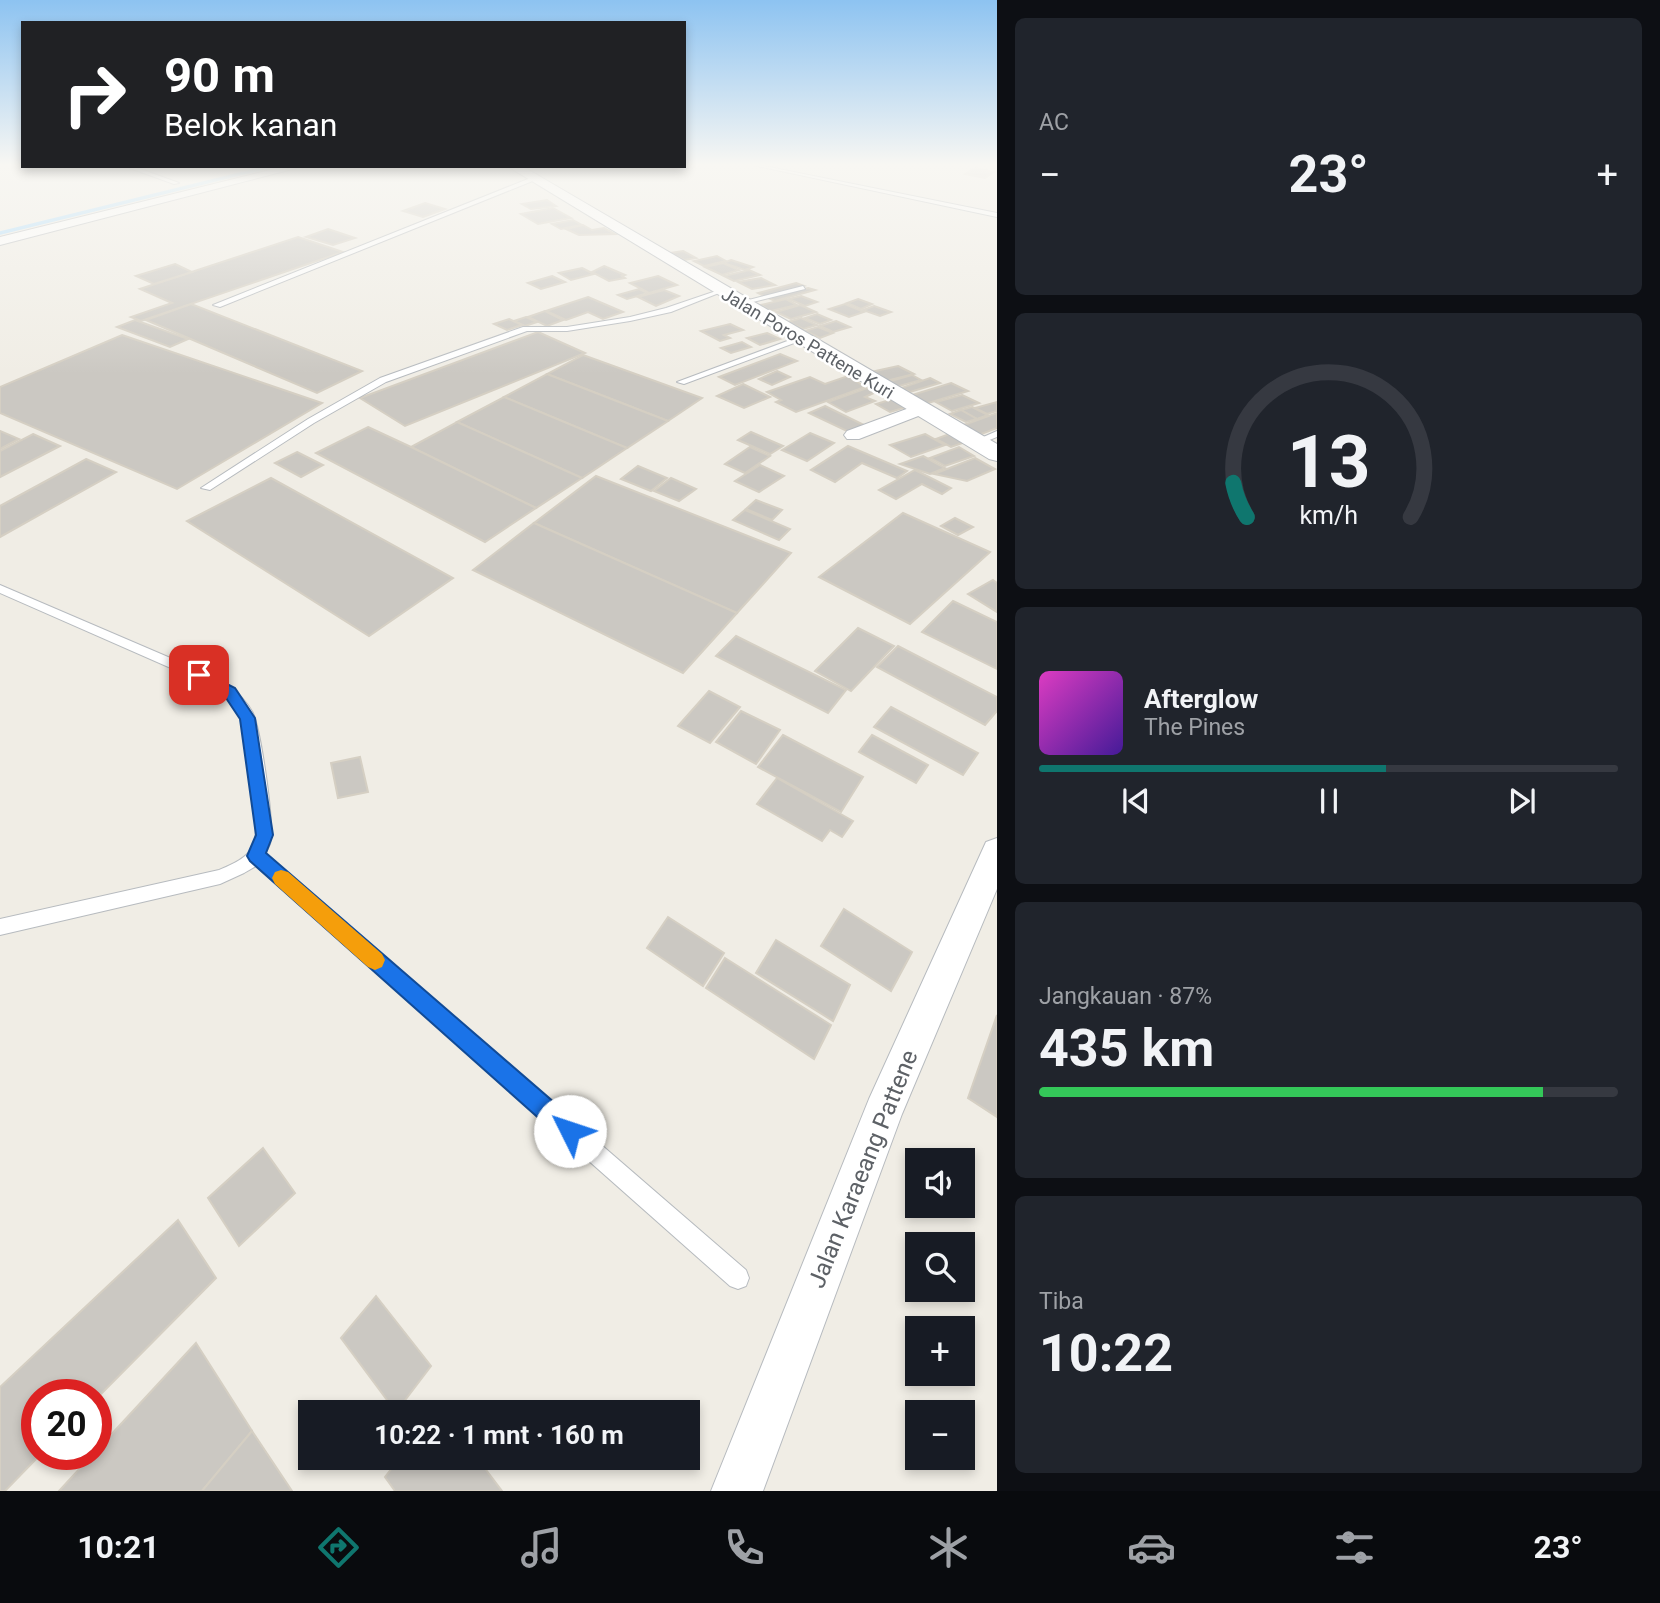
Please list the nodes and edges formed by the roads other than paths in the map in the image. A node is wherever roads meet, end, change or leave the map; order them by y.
1 (21, 236) edge
2 (391, 236) edge
3 (628, 236) edge
4 (0, 241) edge
5 (803, 288) dead end
6 (721, 291) junction
7 (741, 303) junction
8 (217, 305) dead end
9 (801, 339) junction
10 (681, 382) dead end
11 (920, 409) junction
12 (997, 433) edge
13 (853, 435) dead end
14 (977, 442) junction
15 (997, 454) edge
16 (206, 488) dead end
17 (0, 589) edge
18 (997, 851) edge
19 (256, 856) junction
20 (0, 927) edge
21 (738, 1278) dead end
22 (737, 1491) edge

1 - 4 street
2 - 8 lane
3 - 6 street, Jalan Poros Pattene Kuri
5 - 7 lane
6 - 7 street, Jalan Poros Pattene Kuri
6 - 16 lane
7 - 9 street, Jalan Poros Pattene Kuri
9 - 10 lane
9 - 11 street, Jalan Poros Pattene Kuri
11 - 13 street
11 - 14 street, Jalan Poros Pattene Kuri
12 - 14 lane
14 - 15 street, Jalan Poros Pattene Kuri
17 - 19 lane
18 - 22 street, Jalan Karaeang Pattene
19 - 20 lane
19 - 21 lane

